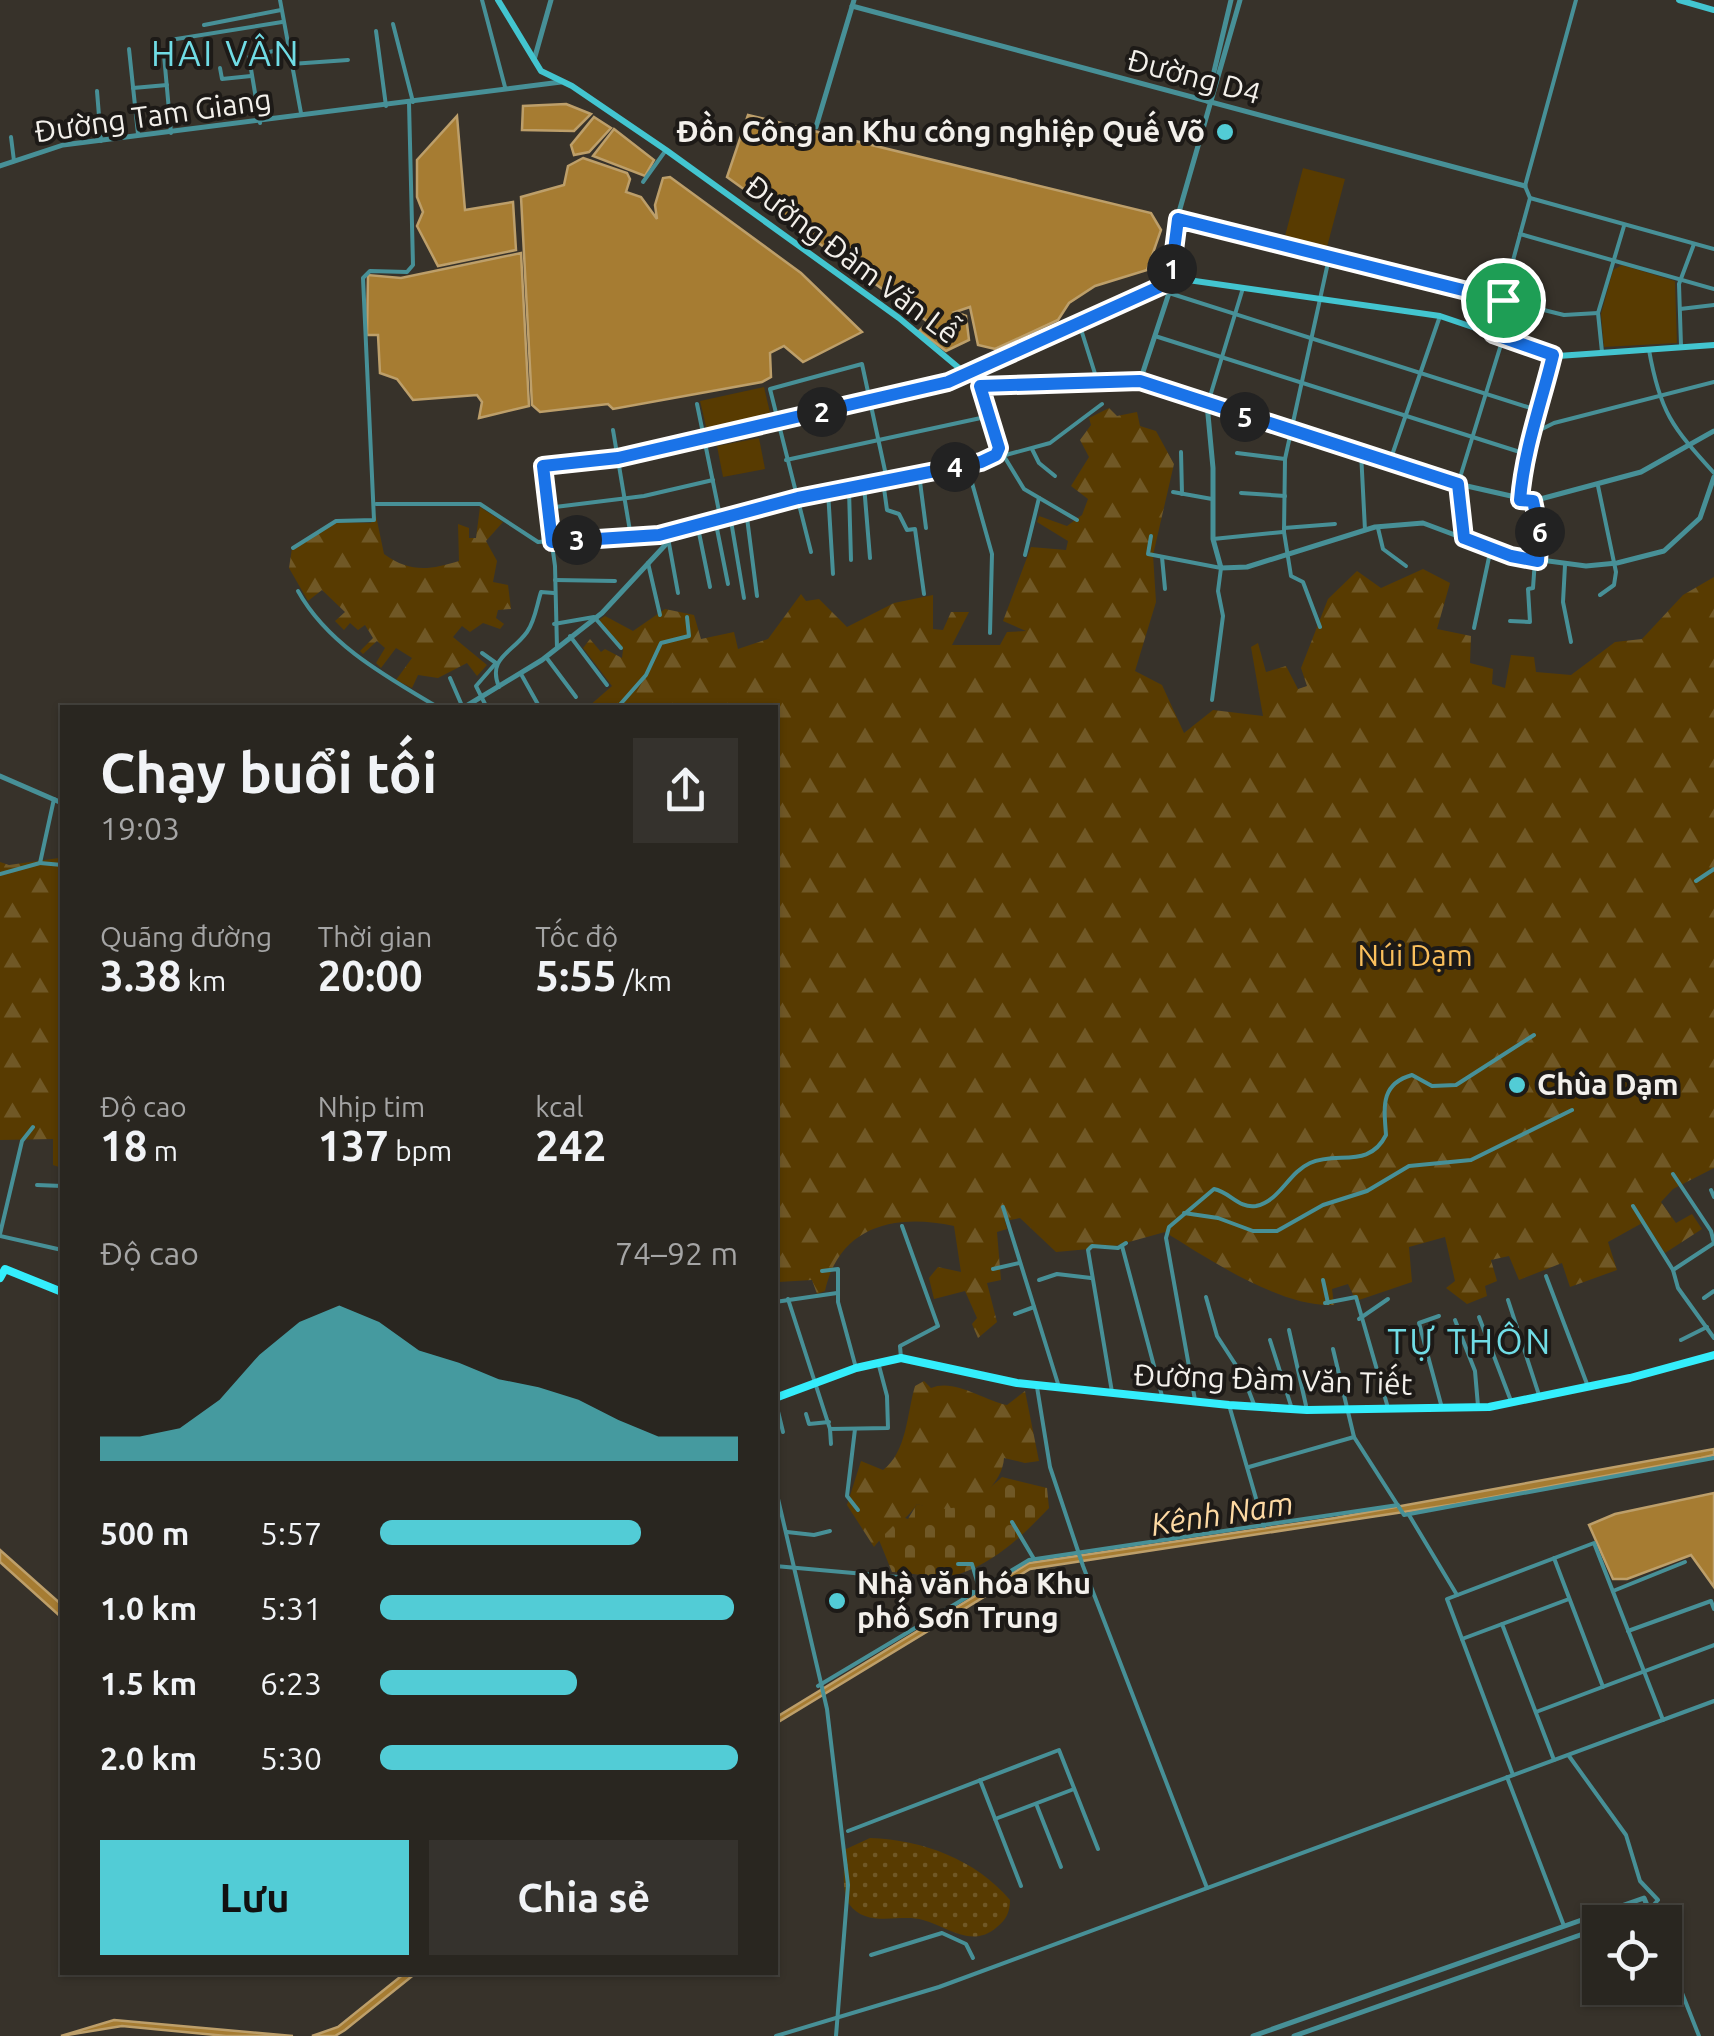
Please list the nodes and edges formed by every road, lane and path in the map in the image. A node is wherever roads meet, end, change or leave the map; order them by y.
1 (280, 0) edge
2 (482, 0) edge
3 (498, 0) edge
4 (551, 0) edge
5 (1231, 0) edge
6 (1240, 0) edge
7 (1576, 0) edge
8 (1679, 0) edge
9 (853, 3) edge
10 (280, 10) junction
11 (1714, 10) edge
12 (282, 22) junction
13 (394, 24) dead end
14 (204, 25) dead end
15 (376, 32) dead end
16 (170, 40) dead end
17 (288, 48) junction
18 (130, 49) dead end
19 (164, 55) dead end
20 (348, 60) dead end
21 (534, 62) junction
22 (291, 64) junction
23 (220, 68) dead end
24 (251, 76) junction
25 (564, 82) junction
26 (166, 85) junction
27 (133, 88) junction
28 (506, 90) junction
29 (98, 91) dead end
30 (411, 103) junction
31 (1207, 104) junction
32 (386, 106) junction
33 (302, 117) junction
34 (260, 122) junction
35 (816, 127) dead end
36 (171, 133) junction
37 (138, 136) junction
38 (11, 138) dead end
39 (101, 141) junction
40 (666, 150) junction
41 (14, 161) junction
42 (0, 166) edge
43 (642, 182) dead end
44 (1526, 186) junction
45 (1530, 198) junction
46 (1178, 219) junction
47 (1624, 226) junction
48 (1520, 234) junction
49 (1694, 244) junction
50 (1714, 250) edge
51 (1329, 258) junction
52 (1614, 260) junction
53 (1681, 280) junction
54 (1170, 282) junction
55 (1243, 288) junction
56 (1714, 289) edge
57 (1169, 293) junction
58 (1321, 299) junction
59 (1503, 300) junction
60 (1714, 305) edge
61 (1680, 309) junction
62 (1598, 314) junction
63 (1234, 316) junction
64 (1440, 316) junction
65 (1078, 322) junction
66 (1493, 334) junction
67 (1155, 336) junction
68 (1504, 338) junction
69 (1313, 341) junction
70 (1714, 345) edge
71 (1681, 348) junction
72 (1649, 350) junction
73 (1553, 355) junction
74 (1602, 355) junction
75 (1220, 359) junction
76 (965, 373) junction
77 (1424, 373) junction
78 (1097, 380) junction
79 (1140, 381) junction
80 (1714, 382) edge
81 (980, 386) junction
82 (1302, 386) junction
83 (1488, 394) junction
84 (1658, 398) junction
85 (872, 400) junction
86 (697, 404) dead end
87 (1102, 404) dead end
88 (1207, 404) junction
89 (1540, 411) junction
90 (990, 416) junction
91 (1404, 418) junction
92 (777, 424) junction
93 (614, 430) dead end
94 (1290, 431) junction
95 (1714, 431) edge
96 (1534, 433) junction
97 (705, 439) junction
98 (1474, 439) junction
99 (880, 440) junction
100 (1688, 446) junction
101 (999, 448) junction
102 (1032, 448) junction
103 (1181, 452) dead end
104 (1361, 452) junction
105 (1237, 453) dead end
106 (1524, 454) junction
107 (1002, 456) junction
108 (618, 458) junction
109 (1285, 459) junction
110 (786, 460) junction
111 (1390, 461) junction
112 (968, 465) junction
113 (919, 474) junction
114 (1714, 475) edge
115 (1056, 476) dead end
116 (713, 480) junction
117 (885, 480) junction
118 (864, 484) junction
119 (1458, 484) junction
120 (1598, 486) junction
121 (849, 488) junction
122 (828, 492) junction
123 (1173, 492) dead end
124 (1241, 492) dead end
125 (1182, 494) junction
126 (1285, 496) junction
127 (624, 498) junction
128 (798, 498) junction
129 (1038, 498) junction
130 (1214, 500) junction
131 (1520, 500) junction
132 (1533, 501) junction
133 (376, 504) junction
134 (547, 508) junction
135 (746, 510) junction
136 (730, 514) junction
137 (718, 518) junction
138 (1077, 520) dead end
139 (697, 523) junction
140 (1335, 524) dead end
141 (1378, 527) junction
142 (926, 528) dead end
143 (1284, 530) junction
144 (1365, 530) junction
145 (674, 532) junction
146 (1151, 536) dead end
147 (631, 537) junction
148 (668, 538) junction
149 (1213, 538) junction
150 (1464, 538) junction
151 (552, 542) junction
152 (293, 548) dead end
153 (1491, 548) junction
154 (811, 552) dead end
155 (1290, 554) junction
156 (1025, 555) dead end
157 (1162, 557) junction
158 (870, 558) dead end
159 (851, 560) dead end
160 (1537, 561) junction
161 (648, 563) junction
162 (1614, 563) junction
163 (1565, 564) junction
164 (1406, 566) dead end
165 (1221, 568) junction
166 (834, 574) dead end
167 (555, 580) junction
168 (615, 582) dead end
169 (728, 584) dead end
170 (710, 587) dead end
171 (1166, 588) dead end
172 (298, 590) dead end
173 (554, 593) junction
174 (678, 593) dead end
175 (924, 594) dead end
176 (1600, 595) dead end
177 (757, 596) dead end
178 (744, 598) dead end
179 (660, 615) dead end
180 (596, 617) junction
181 (687, 617) dead end
182 (1510, 621) dead end
183 (554, 624) junction
184 (1320, 626) dead end
185 (1474, 628) dead end
186 (990, 633) dead end
187 (570, 636) junction
188 (1571, 642) dead end
189 (557, 648) junction
190 (622, 648) dead end
191 (482, 653) dead end
192 (546, 658) junction
193 (496, 663) junction
194 (521, 674) junction
195 (450, 678) dead end
196 (608, 685) dead end
197 (499, 687) junction
198 (576, 696) dead end
199 (479, 698) junction
200 (1212, 700) dead end
201 (434, 705) edge
202 (462, 705) edge
203 (468, 705) edge
204 (485, 705) edge
205 (538, 705) edge
206 (620, 705) edge
207 (0, 776) edge
208 (54, 799) junction
209 (60, 803) edge
210 (40, 863) junction
211 (60, 865) edge
212 (1714, 869) edge
213 (0, 874) edge
214 (1696, 881) dead end
215 (1534, 1035) dead end
216 (1572, 1110) dead end
217 (34, 1127) dead end
218 (1673, 1174) dead end
219 (38, 1185) dead end
220 (60, 1186) edge
221 (1633, 1206) dead end
222 (1003, 1208) dead end
223 (1184, 1213) junction
224 (902, 1226) dead end
225 (1712, 1229) edge
226 (0, 1235) edge
227 (1714, 1243) edge
228 (60, 1250) edge
229 (1020, 1263) junction
230 (994, 1269) dead end
231 (2, 1270) edge
232 (1673, 1270) junction
233 (822, 1272) dead end
234 (1546, 1276) dead end
235 (1091, 1278) junction
236 (1039, 1280) dead end
237 (1322, 1280) dead end
238 (60, 1291) edge
239 (1714, 1291) edge
240 (837, 1293) junction
241 (1206, 1297) dead end
242 (1704, 1298) dead end
243 (788, 1299) junction
244 (1388, 1299) dead end
245 (1508, 1300) dead end
246 (778, 1301) edge
247 (1034, 1307) junction
248 (1015, 1314) dead end
249 (1439, 1316) dead end
250 (1479, 1317) dead end
251 (1359, 1319) junction
252 (1455, 1320) dead end
253 (1706, 1327) junction
254 (1290, 1330) dead end
255 (1714, 1338) edge
256 (1270, 1340) dead end
257 (1681, 1340) dead end
258 (1333, 1349) dead end
259 (1714, 1355) edge
260 (902, 1358) junction
261 (878, 1362) junction
262 (856, 1368) junction
263 (815, 1385) junction
264 (1036, 1385) junction
265 (1058, 1387) junction
266 (1588, 1387) junction
267 (1113, 1395) junction
268 (1539, 1396) junction
269 (778, 1398) edge
270 (1162, 1399) junction
271 (1195, 1402) junction
272 (1512, 1402) junction
273 (1228, 1406) junction
274 (1478, 1407) junction
275 (1255, 1408) junction
276 (1346, 1408) junction
277 (1388, 1408) junction
278 (1442, 1408) junction
279 (1292, 1409) junction
280 (1307, 1410) junction
281 (778, 1413) edge
282 (806, 1414) dead end
283 (829, 1422) junction
284 (855, 1428) junction
285 (830, 1430) junction
286 (782, 1432) dead end
287 (1354, 1437) junction
288 (831, 1444) dead end
289 (1714, 1458) edge
290 (1249, 1467) junction
291 (778, 1498) edge
292 (1398, 1505) junction
293 (858, 1510) dead end
294 (1407, 1515) junction
295 (1012, 1522) dead end
296 (1264, 1527) junction
297 (787, 1532) junction
298 (830, 1532) dead end
299 (1078, 1553) junction
300 (1554, 1558) junction
301 (1034, 1559) junction
302 (1685, 1562) dead end
303 (958, 1564) dead end
304 (778, 1567) edge
305 (796, 1570) junction
306 (898, 1577) dead end
307 (926, 1585) dead end
308 (976, 1590) junction
309 (1612, 1591) junction
310 (1457, 1595) junction
311 (1569, 1598) junction
312 (1714, 1609) edge
313 (1502, 1624) junction
314 (1628, 1632) junction
315 (1462, 1639) junction
316 (1714, 1645) edge
317 (1644, 1671) junction
318 (818, 1686) junction
319 (1603, 1686) junction
320 (1714, 1701) edge
321 (1536, 1712) junction
322 (1663, 1720) junction
323 (1568, 1755) junction
324 (1554, 1760) junction
325 (1510, 1776) junction
326 (980, 1780) junction
327 (1074, 1789) junction
328 (1036, 1804) junction
329 (995, 1819) junction
330 (848, 1831) dead end
331 (1098, 1849) dead end
332 (1060, 1866) dead end
333 (1021, 1886) dead end
334 (1208, 1888) junction
335 (1624, 1905) edge
336 (1647, 1905) edge
337 (1654, 1905) edge
338 (1582, 1920) edge
339 (1564, 1926) junction
340 (1582, 1934) edge
341 (871, 1955) dead end
342 (973, 1958) dead end
343 (1682, 1993) edge
344 (837, 2018) junction
345 (776, 2036) edge
346 (836, 2036) edge
347 (1253, 2036) edge
348 (1294, 2036) edge
349 (1699, 2036) edge

1 - 10 street
2 - 28 street
3 - 21 main road
4 - 21 street
5 - 31 street
6 - 31 street
7 - 44 street
8 - 11 main road
9 - 31 street, Đường D4
9 - 35 street
10 - 12 street
10 - 14 street
12 - 16 street
12 - 17 street
13 - 30 street
15 - 32 street
17 - 22 street
17 - 24 street
18 - 27 street
19 - 26 street
20 - 22 street
21 - 25 main road
22 - 33 street
23 - 24 street
24 - 34 street
25 - 28 street, Đường Tam Giang
25 - 40 main road, Đường Đàm Văn Lễ
26 - 27 street
26 - 36 street
27 - 37 street
28 - 30 street, Đường Tam Giang
29 - 39 street
30 - 32 street, Đường Tam Giang
30 - 133 street
31 - 44 street, Đường D4
31 - 46 street
32 - 33 street, Đường Tam Giang
33 - 34 street, Đường Tam Giang
34 - 36 street, Đường Tam Giang
36 - 37 street, Đường Tam Giang
37 - 39 street, Đường Tam Giang
38 - 41 street
39 - 41 street, Đường Tam Giang
40 - 43 street
40 - 76 main road, Đường Đàm Văn Lễ
41 - 42 street, Đường Tam Giang
44 - 45 street
45 - 47 street
45 - 48 street
46 - 51 street
46 - 54 street
47 - 49 street
47 - 52 street
48 - 52 street
48 - 59 street
49 - 50 street
49 - 53 street
51 - 58 street
51 - 59 street
52 - 53 street
52 - 62 street
53 - 56 street
53 - 61 street
54 - 55 main road, Đường Đàm Văn Lễ
54 - 57 street
54 - 65 main road, Đường Đàm Văn Lễ
55 - 58 main road, Đường Đàm Văn Lễ
55 - 63 street
57 - 63 street
57 - 67 street
58 - 64 main road, Đường Đàm Văn Lễ
58 - 69 street
59 - 62 street
59 - 66 street
60 - 61 street
61 - 71 street
62 - 74 street
63 - 69 street
63 - 75 street
64 - 66 main road, Đường Đàm Văn Lễ
64 - 77 street
65 - 76 main road, Đường Đàm Văn Lễ
65 - 78 street
66 - 68 main road, Đường Đàm Văn Lễ
67 - 75 street
67 - 79 street
68 - 73 main road, Đường Đàm Văn Lễ
68 - 83 street
69 - 77 street
69 - 82 street
70 - 71 main road, Đường Đàm Văn Lễ
71 - 72 main road, Đường Đàm Văn Lễ
72 - 74 main road, Đường Đàm Văn Lễ
72 - 84 street
73 - 74 main road, Đường Đàm Văn Lễ
73 - 89 street
75 - 82 street
75 - 88 street
76 - 81 street
76 - 85 street
77 - 83 street
77 - 91 street
78 - 79 street
78 - 81 street
79 - 88 street
80 - 84 street
81 - 90 street
82 - 91 street
82 - 94 street
83 - 89 street
83 - 98 street
84 - 96 street
84 - 100 street
85 - 92 street
85 - 92 street
85 - 99 street
86 - 97 street
87 - 102 street
88 - 94 street
88 - 130 street
89 - 96 street
90 - 99 street
90 - 101 street
91 - 98 street
91 - 111 street
92 - 97 street
92 - 110 street
93 - 108 street
94 - 104 street
94 - 109 street
95 - 100 street
96 - 106 street
97 - 108 street
97 - 116 street
98 - 106 street
98 - 119 street
99 - 110 street
99 - 117 street
100 - 114 street
100 - 120 street
101 - 107 street
101 - 112 street
102 - 107 street
102 - 115 street
103 - 125 street
104 - 111 street
104 - 144 street
105 - 109 street
106 - 131 street
107 - 129 street
108 - 127 street
108 - 134 street
109 - 126 street
110 - 128 street
111 - 119 street
112 - 113 street
112 - 186 street
113 - 117 street
113 - 142 street
114 - 162 street
116 - 127 street
116 - 137 street
117 - 118 street
117 - 175 street
118 - 121 street
118 - 158 street
119 - 131 street
119 - 150 street
120 - 132 street
120 - 162 street
121 - 122 street
121 - 159 street
122 - 128 street
122 - 166 street
123 - 125 street
124 - 126 street
125 - 130 street
126 - 143 street
127 - 134 street
127 - 147 street
128 - 135 street
128 - 154 street
129 - 138 street
129 - 156 street
130 - 149 street
131 - 132 street
132 - 160 street
133 - 151 street
133 - 152 street
134 - 151 street
135 - 136 street
135 - 177 street
136 - 137 street
136 - 178 street
137 - 139 street
137 - 169 street
139 - 145 street
139 - 170 street
140 - 143 street
141 - 144 street
141 - 150 street
141 - 164 street
143 - 149 street
143 - 155 street
144 - 155 street
145 - 147 street
145 - 148 street
146 - 157 street
147 - 151 street
148 - 161 street
148 - 174 street
149 - 165 street
150 - 153 street
151 - 167 street
153 - 160 street
153 - 185 street
155 - 165 street
155 - 184 street
157 - 165 street
157 - 171 street
160 - 163 street
160 - 182 street
161 - 179 street
161 - 180 street
162 - 163 street
162 - 176 street
163 - 188 street
165 - 200 street
167 - 168 street
167 - 173 street
172 - 201 street
173 - 183 street
173 - 193 street
180 - 183 street
180 - 187 street
180 - 190 street
181 - 206 street
183 - 189 street
187 - 189 street
187 - 196 street
189 - 192 street
191 - 193 street
192 - 194 street
192 - 198 street
193 - 197 street
193 - 199 street
194 - 197 street
194 - 205 street
195 - 202 street
197 - 199 street
199 - 203 street
199 - 204 street
207 - 208 street
208 - 209 street
208 - 210 street
210 - 211 street
210 - 213 street
212 - 214 street
215 - 223 street
216 - 223 street
217 - 226 street
218 - 225 street
219 - 220 street
221 - 232 street
222 - 229 street
223 - 271 street
224 - 260 street
225 - 227 street
226 - 228 street
227 - 232 street
229 - 230 street
229 - 247 street
231 - 238 main road
232 - 253 street
233 - 240 street
234 - 266 street
235 - 236 street
235 - 267 street
235 - 270 street
237 - 251 street
239 - 242 street
240 - 243 street
240 - 262 street
241 - 275 street
243 - 246 street
243 - 263 street
244 - 251 street
245 - 268 street
247 - 248 street
247 - 265 street
249 - 278 street
250 - 272 street
251 - 277 street
252 - 274 street
253 - 255 street
253 - 257 street
254 - 280 street
256 - 279 street
258 - 276 street
259 - 266 main road, Đường Đàm Văn Tiết
260 - 261 main road, Đường Đàm Văn Tiết
260 - 264 main road, Đường Đàm Văn Tiết
261 - 262 main road, Đường Đàm Văn Tiết
261 - 284 street
262 - 263 main road, Đường Đàm Văn Tiết
263 - 269 main road, Đường Đàm Văn Tiết
263 - 283 street
264 - 265 main road, Đường Đàm Văn Tiết
264 - 299 street
265 - 267 main road, Đường Đàm Văn Tiết
266 - 268 main road, Đường Đàm Văn Tiết
267 - 270 main road, Đường Đàm Văn Tiết
268 - 272 main road, Đường Đàm Văn Tiết
270 - 271 main road, Đường Đàm Văn Tiết
271 - 273 main road, Đường Đàm Văn Tiết
272 - 274 main road, Đường Đàm Văn Tiết
273 - 275 main road, Đường Đàm Văn Tiết
273 - 290 street
274 - 278 main road, Đường Đàm Văn Tiết
275 - 279 main road, Đường Đàm Văn Tiết
276 - 277 main road, Đường Đàm Văn Tiết
276 - 280 main road, Đường Đàm Văn Tiết
276 - 287 street
277 - 278 main road, Đường Đàm Văn Tiết
279 - 280 main road, Đường Đàm Văn Tiết
281 - 286 street
282 - 283 street
283 - 285 street
284 - 285 street
284 - 293 street
285 - 288 street
287 - 290 street
287 - 292 street
289 - 294 street
290 - 296 street
291 - 297 street
292 - 294 street
292 - 296 street
294 - 310 street
295 - 301 street
296 - 299 street
297 - 298 street
297 - 305 street
299 - 301 street
299 - 334 street
300 - 309 street
300 - 310 street
300 - 311 street
301 - 308 street
302 - 309 street
303 - 308 street
304 - 305 street
305 - 306 street
305 - 318 street
307 - 308 street
308 - 318 street
309 - 314 street
310 - 315 street
311 - 313 street
311 - 319 street
312 - 314 street
313 - 315 street
313 - 321 street
314 - 317 street
315 - 325 street
316 - 317 street
317 - 319 street
317 - 322 street
318 - 344 street
319 - 321 street
320 - 322 street
321 - 324 street
322 - 323 street
323 - 324 street
323 - 337 street
324 - 325 street
325 - 334 street
325 - 339 street
326 - 327 street
326 - 329 street
326 - 330 street
327 - 328 street
327 - 331 street
328 - 329 street
328 - 332 street
329 - 333 street
334 - 344 street
335 - 336 street
338 - 339 street
339 - 347 street
340 - 348 street
341 - 342 street
343 - 349 street
344 - 345 street
344 - 346 street

